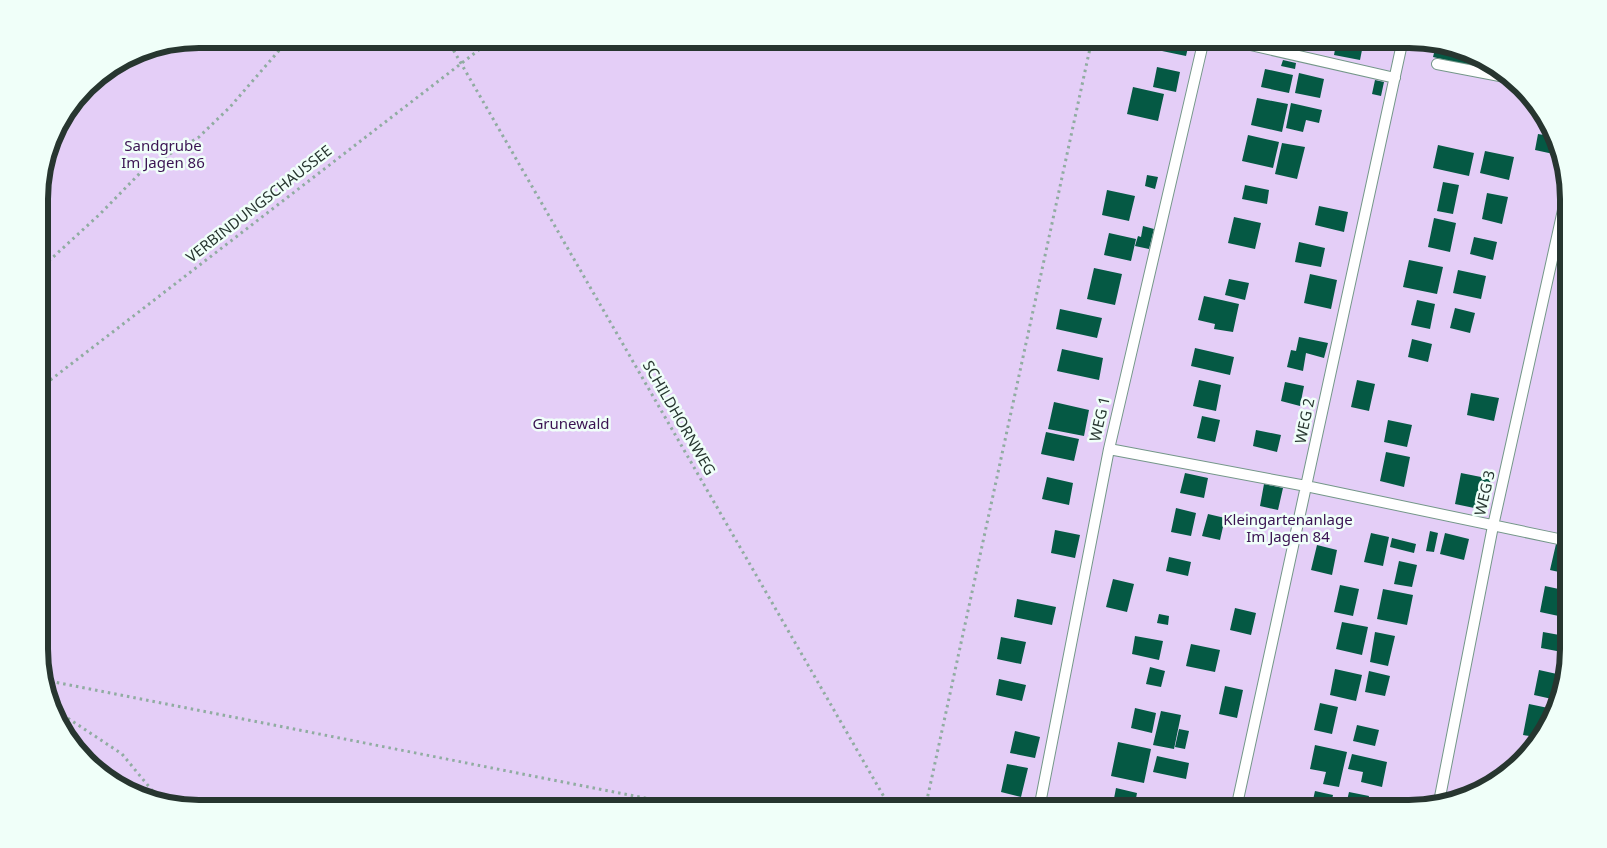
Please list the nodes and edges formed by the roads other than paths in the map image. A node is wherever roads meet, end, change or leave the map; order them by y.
1 (1202, 48) edge
2 (1263, 48) edge
3 (1401, 48) edge
4 (1437, 64) dead end
5 (1496, 75) edge
6 (1395, 78) junction
7 (1560, 224) edge
8 (1109, 449) junction
9 (1306, 486) junction
10 (1493, 526) junction
11 (1560, 539) edge
12 (1440, 798) edge
13 (1041, 800) edge
14 (1238, 800) edge

1 - 8 lane, WEG 1
2 - 6 lane
3 - 6 lane, WEG 2
4 - 5 lane
6 - 9 lane, WEG 2
7 - 10 lane, WEG 3
8 - 9 lane
8 - 13 lane, WEG 1
9 - 10 lane
9 - 14 lane, WEG 2
10 - 11 lane
10 - 12 lane, WEG 3

